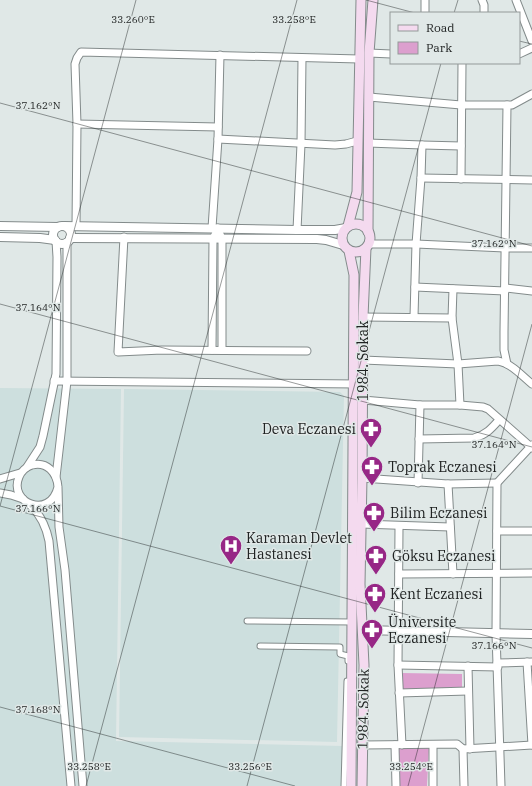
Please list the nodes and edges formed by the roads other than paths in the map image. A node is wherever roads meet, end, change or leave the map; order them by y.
1 (361, 0) edge
2 (373, 0) edge
3 (425, 0) edge
4 (482, 0) edge
5 (516, 0) edge
6 (425, 12) edge
7 (484, 12) edge
8 (532, 41) edge
9 (532, 48) edge
10 (369, 53) junction
11 (390, 54) edge
12 (520, 54) edge
13 (220, 55) junction
14 (302, 58) junction
15 (359, 60) junction
16 (462, 64) edge
17 (532, 94) edge
18 (368, 97) junction
19 (461, 105) junction
20 (507, 105) junction
21 (77, 124) junction
22 (218, 127) junction
23 (218, 139) junction
24 (357, 141) junction
25 (368, 143) junction
26 (301, 144) junction
27 (422, 146) junction
28 (461, 146) junction
29 (421, 178) junction
30 (461, 179) junction
31 (506, 180) junction
32 (532, 180) edge
33 (0, 226) edge
34 (76, 226) junction
35 (61, 227) junction
36 (347, 227) junction
37 (215, 228) junction
38 (297, 230) junction
39 (368, 232) junction
40 (0, 237) edge
41 (124, 238) junction
42 (213, 239) junction
43 (222, 239) junction
44 (69, 240) junction
45 (56, 241) junction
46 (416, 244) junction
47 (367, 246) junction
48 (346, 248) junction
49 (505, 248) junction
50 (532, 248) edge
51 (415, 287) junction
52 (453, 289) junction
53 (505, 290) junction
54 (532, 291) edge
55 (363, 317) junction
56 (414, 317) junction
57 (452, 318) junction
58 (212, 350) junction
59 (222, 350) junction
60 (307, 351) dead end
61 (363, 360) junction
62 (458, 364) junction
63 (507, 364) junction
64 (54, 381) junction
65 (66, 381) junction
66 (358, 384) junction
67 (532, 384) edge
68 (363, 400) junction
69 (420, 405) junction
70 (460, 405) junction
71 (499, 420) junction
72 (418, 439) junction
73 (532, 446) edge
74 (27, 467) junction
75 (20, 473) junction
76 (56, 477) junction
77 (362, 478) junction
78 (0, 480) edge
79 (418, 482) junction
80 (497, 483) junction
81 (448, 484) junction
82 (58, 486) junction
83 (0, 493) edge
84 (26, 501) junction
85 (361, 524) junction
86 (399, 526) junction
87 (450, 527) junction
88 (497, 531) junction
89 (532, 531) edge
90 (532, 573) edge
91 (399, 574) junction
92 (453, 574) junction
93 (497, 574) junction
94 (247, 620) dead end
95 (352, 622) junction
96 (362, 630) junction
97 (398, 632) junction
98 (496, 634) junction
99 (532, 634) edge
100 (260, 646) dead end
101 (530, 662) edge
102 (398, 665) junction
103 (498, 665) junction
104 (468, 666) junction
105 (468, 690) junction
106 (399, 693) junction
107 (531, 716) edge
108 (433, 744) junction
109 (363, 745) junction
110 (398, 745) junction
111 (532, 745) edge
112 (499, 747) junction
113 (466, 749) junction
114 (71, 786) edge
115 (83, 786) edge
116 (344, 786) edge
117 (351, 786) edge
118 (362, 786) edge
119 (396, 786) edge
120 (433, 786) edge
121 (464, 786) edge
122 (501, 786) edge

1 - 15 main road
2 - 10 main road
3 - 6 street
4 - 7 street
5 - 8 street
9 - 12 street
10 - 11 street
10 - 18 main road
13 - 14 street
13 - 21 street
13 - 22 street
14 - 15 street
14 - 26 street
15 - 24 main road
16 - 19 street
17 - 20 street
18 - 19 street
18 - 25 main road
19 - 20 street
19 - 28 street
20 - 31 street
21 - 22 street
21 - 34 street
22 - 23 street
23 - 26 street
23 - 37 street
24 - 26 street
24 - 36 main road
25 - 27 street
25 - 39 main road
26 - 38 street
27 - 28 street
27 - 29 street
28 - 30 street
29 - 30 street
29 - 46 street
30 - 31 street
31 - 32 street
31 - 49 street
33 - 35 street
34 - 35 street
34 - 37 street
35 - 44 street
35 - 45 street
36 - 38 street
36 - 39 main road
36 - 48 main road
37 - 38 street
37 - 42 street
37 - 43 street
39 - 47 main road
40 - 45 street
41 - 42 street
41 - 44 street
41 - 58 street
42 - 43 street
42 - 58 street
43 - 48 street
43 - 59 street
44 - 45 street
44 - 65 street
45 - 64 street
46 - 47 street
46 - 49 street
46 - 51 street
47 - 48 main road
47 - 55 main road, 1984. Sokak
48 - 66 main road
49 - 50 street
49 - 53 street
51 - 52 street
51 - 56 street
52 - 53 street
52 - 57 street
53 - 54 street
53 - 63 street
55 - 56 street
55 - 61 main road, 1984. Sokak
56 - 57 street
57 - 62 street
58 - 59 street
59 - 60 street
61 - 62 street
61 - 66 main road, 1984. Sokak
62 - 63 street
62 - 70 street
63 - 67 street
64 - 65 street
64 - 74 street
65 - 66 street
65 - 76 street
66 - 68 main road, 1984. Sokak
66 - 95 main road
68 - 69 street
68 - 77 main road, 1984. Sokak
69 - 70 street
69 - 72 street
70 - 71 street
71 - 72 street
71 - 73 street
72 - 79 street
73 - 80 street
74 - 75 street
74 - 76 street
75 - 78 street
75 - 84 street
76 - 82 street
77 - 79 street
77 - 85 main road, 1984. Sokak
79 - 81 street
80 - 81 street
80 - 88 street
81 - 87 street
82 - 84 street
82 - 115 street
83 - 84 street
84 - 114 street
85 - 86 street
85 - 96 main road, 1984. Sokak
86 - 87 street
86 - 91 street
87 - 92 street
88 - 89 street
88 - 93 street
90 - 93 street
91 - 92 street
91 - 97 street
92 - 93 street
93 - 98 street
94 - 95 street
95 - 117 main road
96 - 97 street
96 - 109 main road, 1984. Sokak
97 - 98 street
97 - 102 street
98 - 99 street
98 - 103 street
100 - 116 street
101 - 103 street
101 - 107 street
102 - 104 street
102 - 106 street
103 - 104 street
103 - 112 street
104 - 105 street
105 - 106 street
105 - 113 street
106 - 110 street
107 - 111 street
108 - 110 street
108 - 113 street
108 - 120 street
109 - 110 street
109 - 118 main road, 1984. Sokak
110 - 119 street
111 - 112 street
112 - 113 street
112 - 122 street
113 - 121 street

